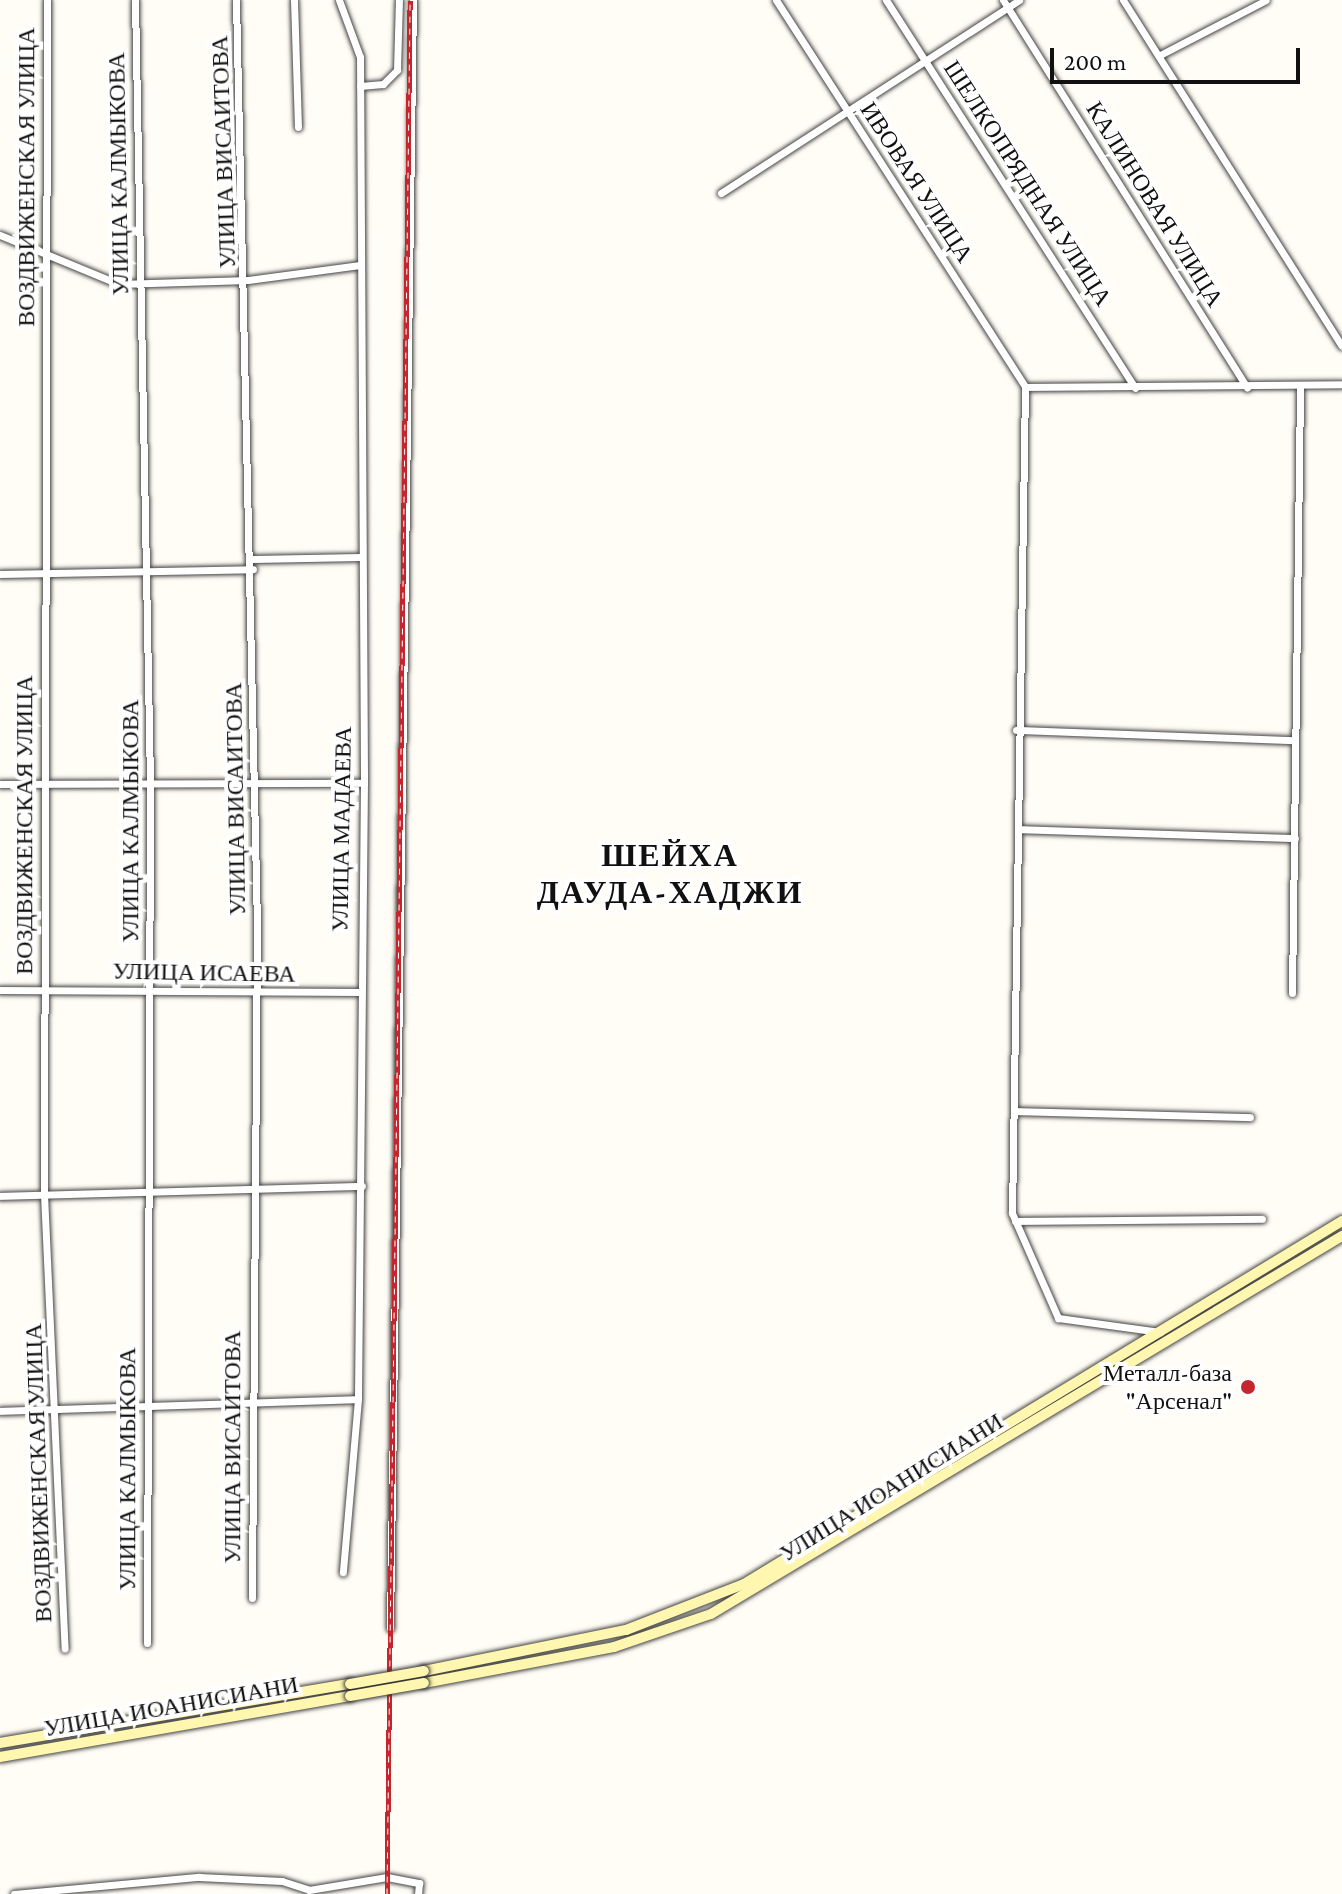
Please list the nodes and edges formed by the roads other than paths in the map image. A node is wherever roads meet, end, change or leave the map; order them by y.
1 (47, 0) edge
2 (135, 0) edge
3 (236, 0) edge
4 (294, 0) edge
5 (339, 0) edge
6 (399, 0) edge
7 (413, 0) edge
8 (776, 0) edge
9 (886, 0) edge
10 (1019, 0) edge
11 (1123, 0) edge
12 (1266, 0) edge
13 (1006, 4) edge
14 (1160, 55) junction
15 (925, 62) junction
16 (360, 86) junction
17 (848, 112) junction
18 (298, 127) dead end
19 (721, 193) dead end
20 (0, 235) edge
21 (44, 255) junction
22 (360, 265) junction
23 (248, 280) junction
24 (138, 281) junction
25 (1342, 346) edge
26 (1342, 384) edge
27 (1300, 386) junction
28 (1025, 387) junction
29 (1135, 388) junction
30 (1247, 388) junction
31 (360, 557) junction
32 (253, 559) junction
33 (253, 569) junction
34 (148, 573) junction
35 (0, 574) edge
36 (46, 575) junction
37 (1016, 730) junction
38 (1291, 740) junction
39 (364, 783) junction
40 (0, 784) edge
41 (150, 784) junction
42 (253, 784) junction
43 (44, 785) junction
44 (1018, 829) junction
45 (1295, 838) junction
46 (151, 989) junction
47 (0, 990) edge
48 (43, 990) junction
49 (359, 992) junction
50 (255, 993) junction
51 (1292, 993) dead end
52 (1015, 1111) junction
53 (1250, 1117) dead end
54 (362, 1186) junction
55 (251, 1191) junction
56 (148, 1193) junction
57 (44, 1194) junction
58 (0, 1196) edge
59 (1262, 1219) dead end
60 (1015, 1221) junction
61 (1342, 1221) edge
62 (1342, 1236) edge
63 (1158, 1330) junction
64 (1166, 1340) junction
65 (358, 1399) junction
66 (146, 1405) junction
67 (56, 1406) junction
68 (251, 1406) junction
69 (0, 1411) edge
70 (343, 1572) dead end
71 (252, 1598) dead end
72 (390, 1628) dead end
73 (147, 1643) dead end
74 (65, 1649) dead end
75 (424, 1677) junction
76 (0, 1743) edge
77 (0, 1757) edge
78 (14, 1894) edge
79 (418, 1894) edge

1 - 21 street, ВОЗДВИЖЕНСКАЯ УЛИЦА
2 - 24 street, УЛИЦА КАЛМЫКОВА
3 - 23 street, УЛИЦА ВИСАИТОВА
4 - 18 street
5 - 16 street, УЛИЦА МАДАЕВА
6 - 16 street
7 - 72 street
8 - 17 street, ИВОВАЯ УЛИЦА
9 - 15 street, ШЕЛКОПРЯДНАЯ УЛИЦА
10 - 13 street
11 - 14 street
12 - 14 street
13 - 15 street
13 - 30 street, КАЛИНОВАЯ УЛИЦА
14 - 25 street
15 - 17 street
15 - 29 street, ШЕЛКОПРЯДНАЯ УЛИЦА
16 - 22 street, УЛИЦА МАДАЕВА
17 - 19 street
17 - 28 street, ИВОВАЯ УЛИЦА
20 - 21 street
21 - 24 street
21 - 36 street, ВОЗДВИЖЕНСКАЯ УЛИЦА
22 - 23 street
22 - 31 street, УЛИЦА МАДАЕВА
23 - 24 street
23 - 32 street, УЛИЦА ВИСАИТОВА
24 - 34 street, УЛИЦА КАЛМЫКОВА
26 - 27 street
27 - 30 street
27 - 38 street
28 - 29 street
28 - 37 street
29 - 30 street
31 - 32 street
31 - 39 street, УЛИЦА МАДАЕВА
32 - 33 street, УЛИЦА ВИСАИТОВА
33 - 34 street
33 - 42 street, УЛИЦА ВИСАИТОВА
34 - 36 street
34 - 41 street, УЛИЦА КАЛМЫКОВА
35 - 36 street
36 - 43 street, ВОЗДВИЖЕНСКАЯ УЛИЦА
37 - 38 street
37 - 44 street
38 - 45 street
39 - 42 street
39 - 49 street, УЛИЦА МАДАЕВА
40 - 43 street
41 - 42 street
41 - 43 street
41 - 46 street, УЛИЦА КАЛМЫКОВА
42 - 50 street, УЛИЦА ВИСАИТОВА
43 - 48 street, ВОЗДВИЖЕНСКАЯ УЛИЦА
44 - 45 street
44 - 52 street
45 - 51 street
46 - 48 street, УЛИЦА ИСАЕВА
46 - 50 street, УЛИЦА ИСАЕВА
46 - 56 street, УЛИЦА КАЛМЫКОВА
47 - 48 street, УЛИЦА ИСАЕВА
48 - 57 street, ВОЗДВИЖЕНСКАЯ УЛИЦА
49 - 50 street, УЛИЦА ИСАЕВА
49 - 54 street, УЛИЦА МАДАЕВА
50 - 55 street, УЛИЦА ВИСАИТОВА
52 - 53 street
52 - 60 street
54 - 55 street
54 - 65 street, УЛИЦА МАДАЕВА
55 - 56 street
55 - 68 street, УЛИЦА ВИСАИТОВА
56 - 57 street
56 - 66 street, УЛИЦА КАЛМЫКОВА
57 - 58 street
57 - 67 street, ВОЗДВИЖЕНСКАЯ УЛИЦА
59 - 60 street
60 - 63 street
61 - 63 main road
62 - 64 main road, УЛИЦА ИОАНИСИАНИ
63 - 64 street
63 - 75 main road
64 - 75 main road, УЛИЦА ИОАНИСИАНИ
65 - 68 street
65 - 70 street, УЛИЦА МАДАЕВА
66 - 67 street
66 - 68 street
66 - 73 street, УЛИЦА КАЛМЫКОВА
67 - 69 street
67 - 74 street, ВОЗДВИЖЕНСКАЯ УЛИЦА
68 - 71 street, УЛИЦА ВИСАИТОВА
75 - 76 main road, УЛИЦА ИОАНИСИАНИ, bridge
75 - 77 main road, УЛИЦА ИОАНИСИАНИ, bridge
78 - 79 street

